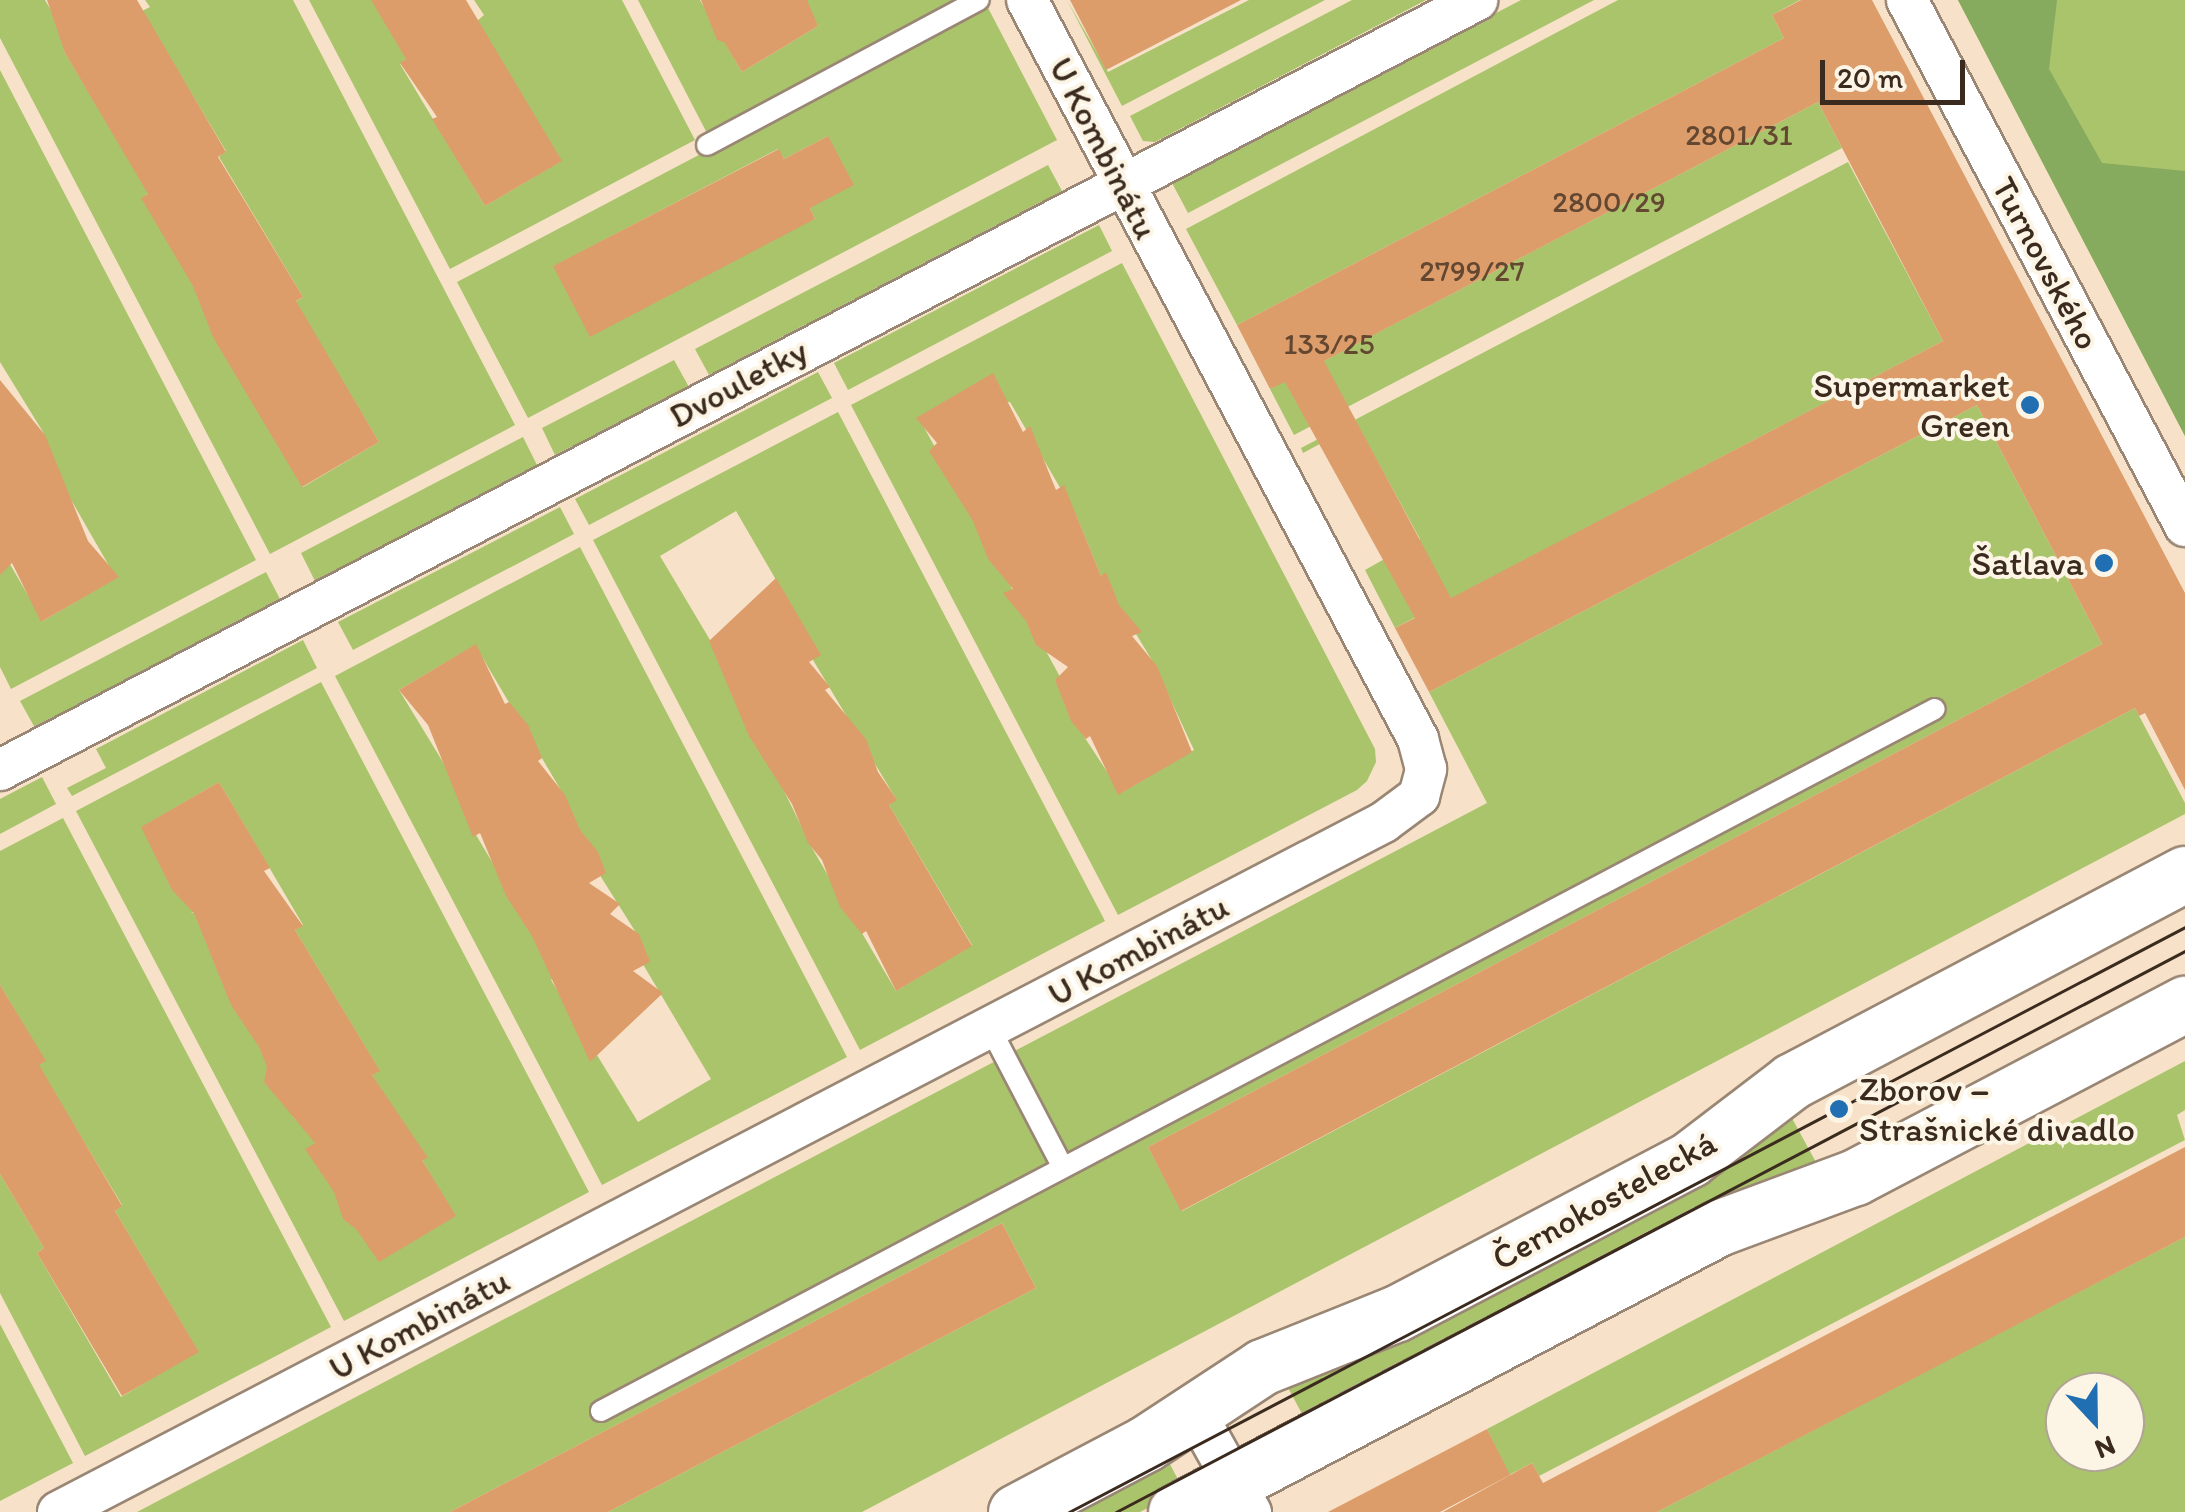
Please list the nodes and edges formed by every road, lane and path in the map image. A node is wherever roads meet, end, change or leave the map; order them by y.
1 (980, 0) edge
2 (1027, 0) edge
3 (1477, 0) edge
4 (1907, 0) edge
5 (708, 145) dead end
6 (1122, 182) junction
7 (2185, 526) edge
8 (1936, 709) dead end
9 (0, 770) edge
10 (2185, 874) edge
11 (2185, 1004) edge
12 (990, 1028) junction
13 (1062, 1166) junction
14 (601, 1411) dead end
15 (1194, 1412) junction
16 (1242, 1497) edge
17 (58, 1512) edge
18 (1016, 1512) edge
19 (1176, 1512) edge

1 - 5 lane
2 - 6 street, U Kombinátu
3 - 6 street, Dvouletky
4 - 7 street, Turnovského
6 - 9 street, Dvouletky
6 - 12 street, U Kombinátu
8 - 13 lane
10 - 15 main road, Černokostelecká
11 - 16 main road
12 - 13 lane
12 - 17 street, U Kombinátu
13 - 14 lane
15 - 16 street
15 - 18 main road, Černokostelecká
16 - 19 main road

